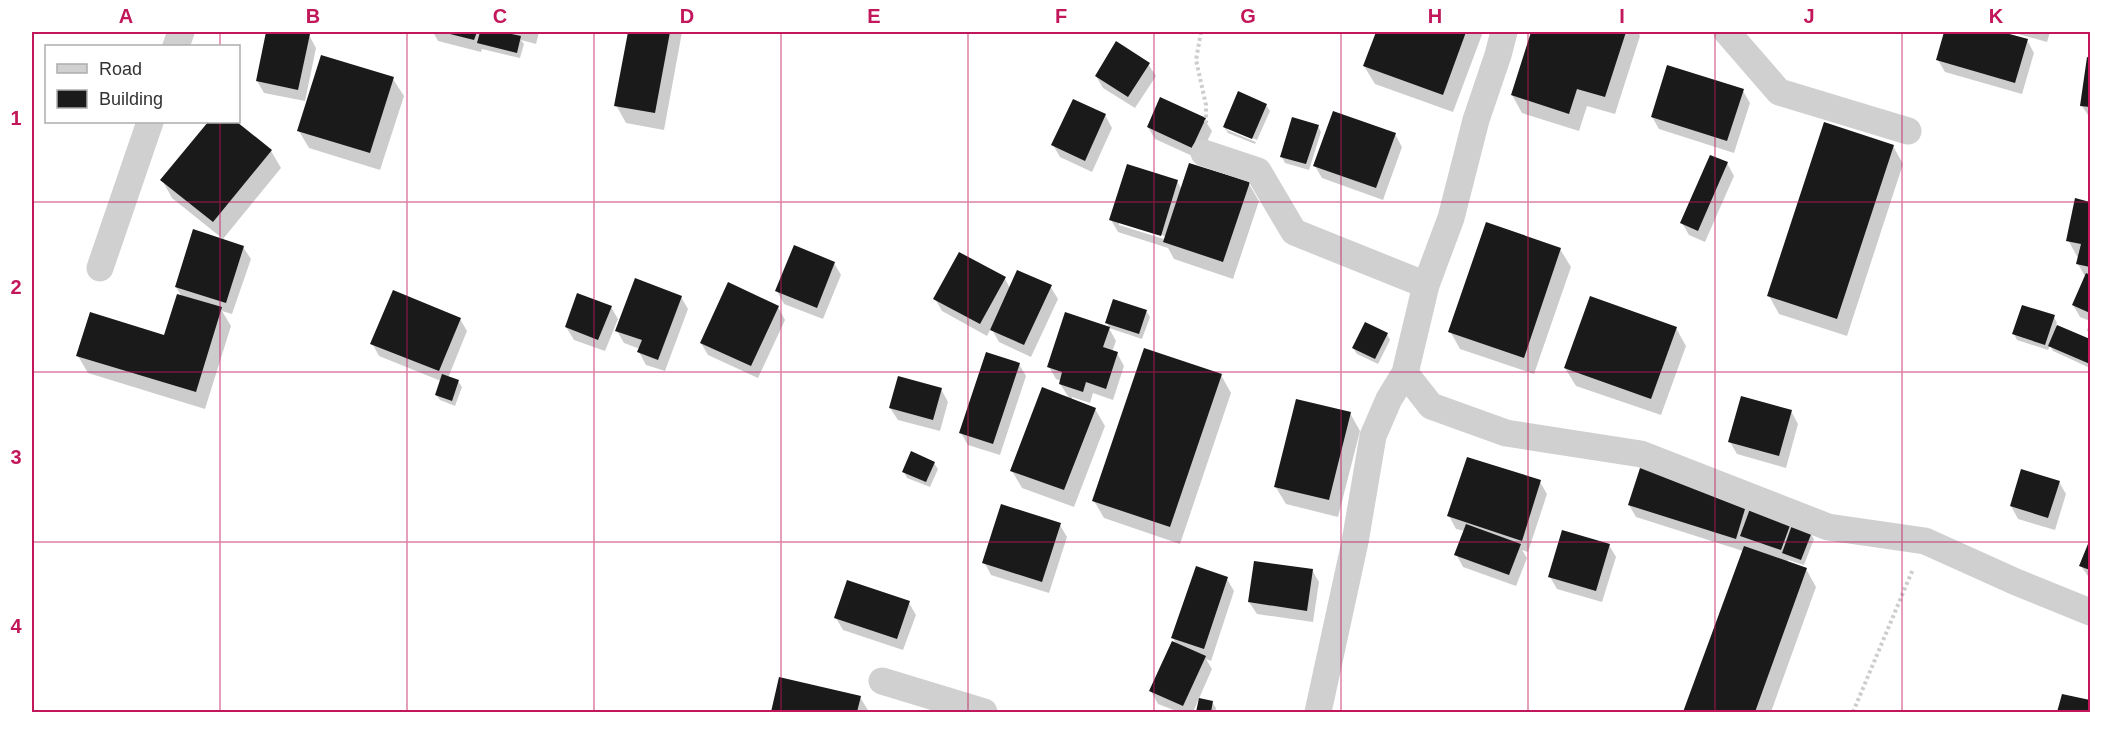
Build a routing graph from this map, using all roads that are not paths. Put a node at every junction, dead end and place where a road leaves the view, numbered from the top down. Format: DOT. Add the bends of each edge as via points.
graph roads {
  1 [pos="1504,32"];
  2 [pos="1727,32"];
  3 [pos="150,123"];
  4 [pos="1908,131"];
  5 [pos="1204,153"];
  6 [pos="100,268"];
  7 [pos="1426,285"];
  8 [pos="1405,373"];
  9 [pos="2091,612"];
  10 [pos="882,681"];
  11 [pos="984,712"];
  12 [pos="1318,712"];
  1 -- 7 [label="street" via="1451,218"];
  2 -- 4 [label="street" via="1779,92"];
  3 -- 6 [label="street"];
  5 -- 7 [label="street" via="1258,171 1294,232"];
  7 -- 8 [label="street"];
  8 -- 9 [label="street" via="1431,406 1506,433 1641,454 1828,527 1925,541"];
  8 -- 12 [label="street" via="1373,436 1355,542"];
  10 -- 11 [label="street"];
}
